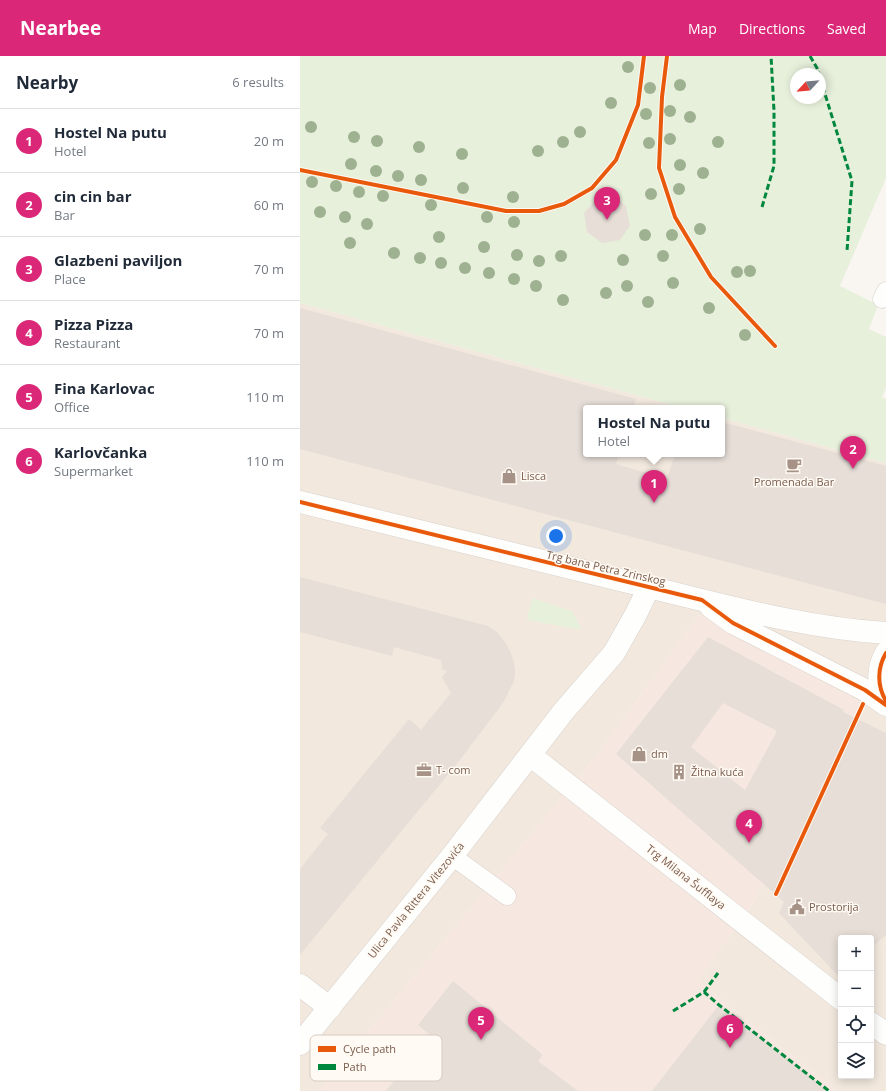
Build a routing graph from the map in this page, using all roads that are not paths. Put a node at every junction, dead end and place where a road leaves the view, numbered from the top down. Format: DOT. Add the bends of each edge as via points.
graph roads {
  1 [pos="300,502"];
  2 [pos="649,587"];
  3 [pos="702,600"];
  4 [pos="886,632"];
  5 [pos="886,653"];
  6 [pos="886,701"];
  7 [pos="886,705"];
  8 [pos="530,755"];
  9 [pos="452,856"];
  10 [pos="507,896"];
  11 [pos="300,985"];
  12 [pos="838,997"];
  13 [pos="330,1008"];
  14 [pos="874,1025"];
  15 [pos="886,1034"];
  16 [pos="300,1044"];
  1 -- 2 [label="street, Trg bana Petra Zrinskog"];
  2 -- 3 [label="street, Trg bana Petra Zrinskog"];
  2 -- 8 [label="street, Trg bana Petra Zrinskog" via="614,653"];
  3 -- 4 [label="street, Trg bana Petra Zrinskog" via="821,627"];
  3 -- 7 [label="street, Trg bana Petra Zrinskog" via="734,623 859,686"];
  5 -- 6 [label="street" via="879,672 880,686"];
  8 -- 9 [label="street, Ulica Pavla Rittera Vitezovića"];
  8 -- 12 [label="street, Trg Milana Šufflaya"];
  9 -- 10 [label="lane"];
  9 -- 13 [label="street, Ulica Pavla Rittera Vitezovića"];
  11 -- 13 [label="street"];
  13 -- 16 [label="street, Ulica Pavla Rittera Vitezovića"];
  14 -- 15 [label="street"];
}
